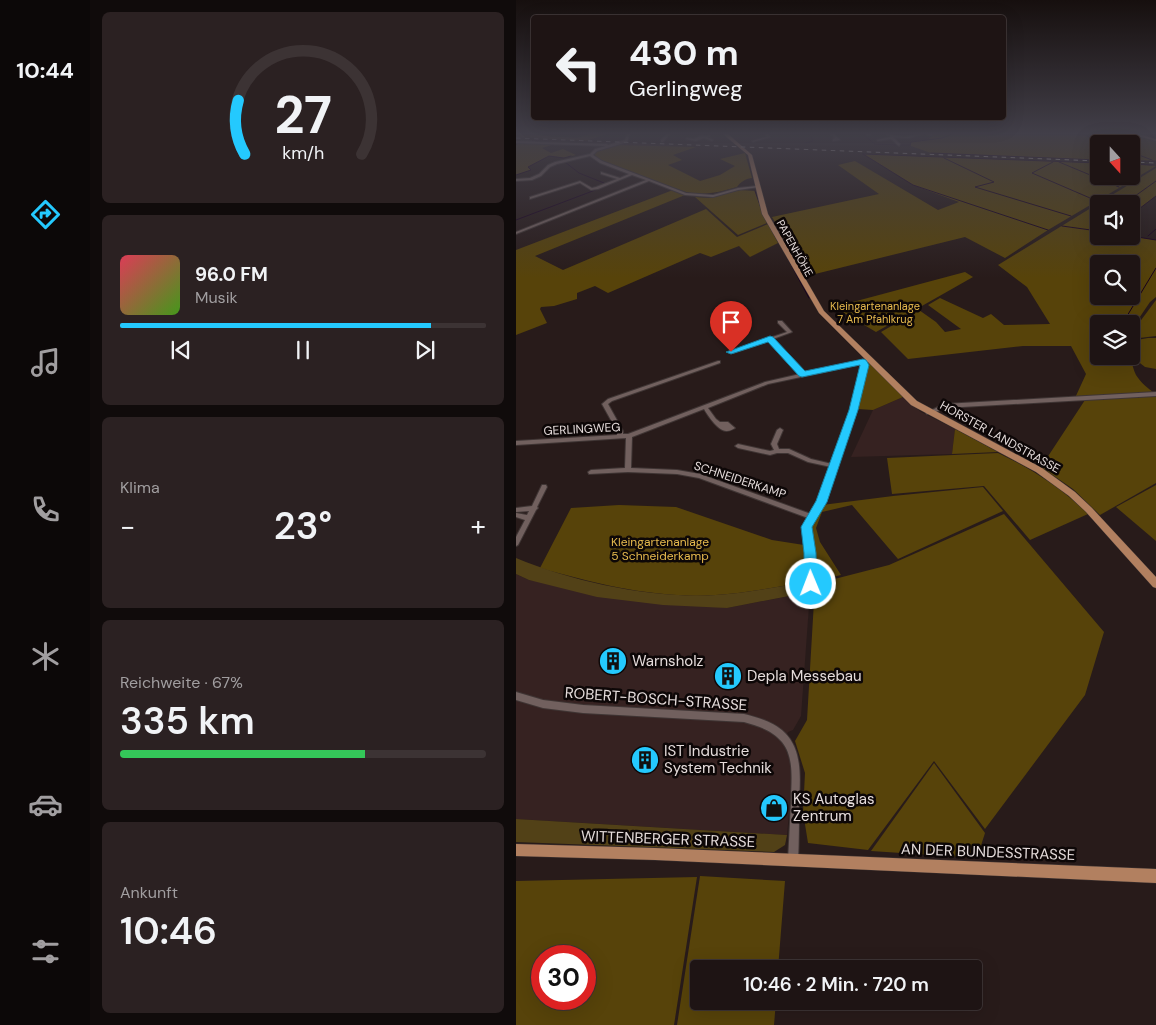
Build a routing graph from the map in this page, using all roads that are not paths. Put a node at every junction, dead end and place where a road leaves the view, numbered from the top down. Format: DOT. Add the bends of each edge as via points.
graph roads {
  1 [pos="613,182"];
  2 [pos="644,182"];
  3 [pos="654,182"];
  4 [pos="756,182"];
  5 [pos="757,187"];
  6 [pos="531,198"];
  7 [pos="516,233"];
  8 [pos="780,322"];
  9 [pos="770,339"];
  10 [pos="731,352"];
  11 [pos="867,361"];
  12 [pos="718,362"];
  13 [pos="802,374"];
  14 [pos="1156,394"];
  15 [pos="705,407"];
  16 [pos="929,413"];
  17 [pos="720,424"];
  18 [pos="780,430"];
  19 [pos="629,436"];
  20 [pos="620,437"];
  21 [pos="516,443"];
  22 [pos="738,446"];
  23 [pos="777,451"];
  24 [pos="834,466"];
  25 [pos="628,470"];
  26 [pos="591,472"];
  27 [pos="544,487"];
  28 [pos="534,508"];
  29 [pos="516,510"];
  30 [pos="516,515"];
  31 [pos="813,517"];
  32 [pos="529,518"];
  33 [pos="516,543"];
  34 [pos="811,584"];
  35 [pos="1156,584"];
  36 [pos="516,696"];
  37 [pos="516,850"];
  38 [pos="793,861"];
  39 [pos="818,862"];
  40 [pos="1156,876"];
  1 -- 6 [label="street" via="594,189 580,182"];
  2 -- 7 [label="street"];
  3 -- 5 [label="street" via="686,194 705,196"];
  4 -- 5 [label="main road, PAPENHÖHE"];
  5 -- 11 [label="main road, PAPENHÖHE" via="765,214 814,302"];
  8 -- 9 [label="street" via="790,332"];
  9 -- 10 [label="street"];
  9 -- 13 [label="street"];
  11 -- 13 [label="street, GERLINGWEG"];
  11 -- 16 [label="main road, HORSTER LANDSTRASSE" via="900,392"];
  11 -- 24 [label="street"];
  12 -- 20 [label="street" via="610,400 605,404"];
  13 -- 15 [label="street, GERLINGWEG" via="767,383"];
  14 -- 16 [label="street" via="944,406"];
  15 -- 17 [label="street"];
  15 -- 19 [label="street, GERLINGWEG"];
  16 -- 35 [label="main road, HORSTER LANDSTRASSE" via="1052,479 1090,510"];
  18 -- 23 [label="street" via="774,444"];
  19 -- 20 [label="street, GERLINGWEG"];
  19 -- 25 [label="street"];
  20 -- 21 [label="street, GERLINGWEG"];
  22 -- 23 [label="street" via="770,453"];
  23 -- 24 [label="street" via="789,451 810,461"];
  24 -- 31 [label="street" via="822,502"];
  25 -- 26 [label="street, SCHNEIDERKAMP"];
  25 -- 31 [label="street, SCHNEIDERKAMP" via="700,476"];
  27 -- 28 [label="street"];
  28 -- 29 [label="street"];
  28 -- 32 [label="street"];
  30 -- 32 [label="street"];
  31 -- 34 [label="street" via="806,527"];
  32 -- 33 [label="street"];
  36 -- 38 [label="street, ROBERT-BOSCH-STRASSE" via="543,704 583,709 744,718 770,726 787,741 796,762"];
  37 -- 38 [label="main road, WITTENBERGER STRASSE"];
  38 -- 39 [label="main road, WITTENBERGER STRASSE"];
  39 -- 40 [label="main road, AN DER BUNDESSTRASSE"];
}
